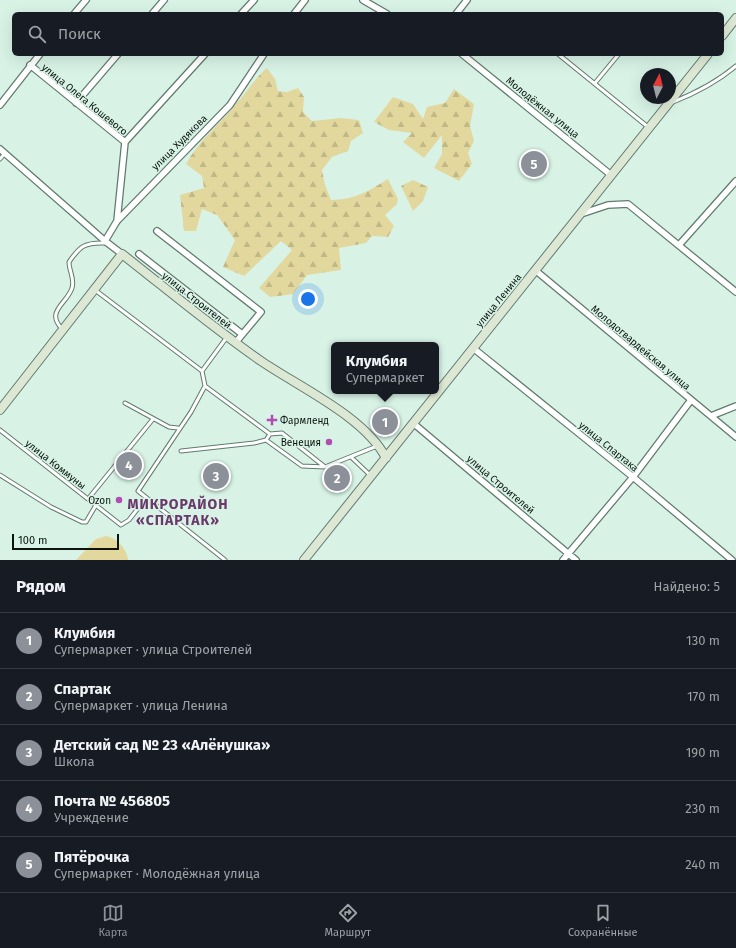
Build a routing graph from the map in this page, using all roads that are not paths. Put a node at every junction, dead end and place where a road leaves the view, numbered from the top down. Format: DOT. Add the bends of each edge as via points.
graph roads {
  1 [pos="86,0"];
  2 [pos="164,0"];
  3 [pos="254,0"];
  4 [pos="305,0"];
  5 [pos="363,0"];
  6 [pos="467,0"];
  7 [pos="76,12"];
  8 [pos="154,12"];
  9 [pos="243,12"];
  10 [pos="296,12"];
  11 [pos="384,12"];
  12 [pos="458,12"];
  13 [pos="736,18"];
  14 [pos="724,33"];
  15 [pos="38,56"];
  16 [pos="116,56"];
  17 [pos="203,56"];
  18 [pos="263,56"];
  19 [pos="464,56"];
  20 [pos="560,56"];
  21 [pos="617,56"];
  22 [pos="706,56"];
  23 [pos="30,65"];
  24 [pos="736,66"];
  25 [pos="595,84"];
  26 [pos="676,95"];
  27 [pos="676,100"];
  28 [pos="76,103"];
  29 [pos="669,104"];
  30 [pos="0,105"];
  31 [pos="649,128"];
  32 [pos="125,142"];
  33 [pos="2,151"];
  34 [pos="0,159"];
  35 [pos="611,175"];
  36 [pos="736,181"];
  37 [pos="581,214"];
  38 [pos="117,220"];
  39 [pos="157,231"];
  40 [pos="106,242"];
  41 [pos="679,245"];
  42 [pos="122,254"];
  43 [pos="139,254"];
  44 [pos="535,270"];
  45 [pos="93,289"];
  46 [pos="736,292"];
  47 [pos="62,329"];
  48 [pos="242,334"];
  49 [pos="228,336"];
  50 [pos="236,342"];
  51 [pos="472,348"];
  52 [pos="202,371"];
  53 [pos="205,386"];
  54 [pos="439,390"];
  55 [pos="436,394"];
  56 [pos="690,400"];
  57 [pos="125,403"];
  58 [pos="736,406"];
  59 [pos="0,410"];
  60 [pos="711,416"];
  61 [pos="153,419"];
  62 [pos="413,423"];
  63 [pos="178,428"];
  64 [pos="0,430"];
  65 [pos="270,434"];
  66 [pos="736,437"];
  67 [pos="266,440"];
  68 [pos="379,446"];
  69 [pos="181,452"];
  70 [pos="351,457"];
  71 [pos="386,458"];
  72 [pos="325,467"];
  73 [pos="0,475"];
  74 [pos="371,477"];
  75 [pos="633,477"];
  76 [pos="146,498"];
  77 [pos="88,499"];
  78 [pos="96,505"];
  79 [pos="568,553"];
  80 [pos="225,560"];
  81 [pos="304,560"];
  82 [pos="563,560"];
  83 [pos="576,560"];
  84 [pos="732,560"];
  1 -- 7 [label="street"];
  2 -- 8 [label="street"];
  3 -- 9 [label="street"];
  4 -- 10 [label="street"];
  5 -- 11 [label="street"];
  6 -- 12 [label="street"];
  13 -- 14 [label="main road"];
  15 -- 23 [label="street"];
  16 -- 28 [label="street"];
  17 -- 32 [label="street"];
  18 -- 38 [label="street, улица Худякова" via="230,105"];
  19 -- 35 [label="street, Молодёжная улица"];
  20 -- 25 [label="lane"];
  21 -- 25 [label="lane"];
  22 -- 26 [label="main road, улица Ленина"];
  23 -- 28 [label="street, улица Олега Кошевого"];
  23 -- 30 [label="street"];
  24 -- 27 [label="lane" via="710,84"];
  25 -- 31 [label="lane"];
  28 -- 32 [label="street, улица Олега Кошевого"];
  29 -- 31 [label="main road, улица Ленина"];
  31 -- 35 [label="main road, улица Ленина"];
  32 -- 38 [label="street, улица Олега Кошевого"];
  33 -- 34 [label="lane"];
  33 -- 40 [label="street, улица Строителей"];
  35 -- 37 [label="main road, улица Ленина"];
  36 -- 41 [label="street"];
  37 -- 41 [label="street" via="608,205 628,204"];
  37 -- 44 [label="main road, улица Ленина"];
  38 -- 40 [label="street, улица Худякова"];
  39 -- 48 [label="street" via="261,312"];
  40 -- 42 [label="street, улица Строителей"];
  40 -- 47 [label="lane" via="83,245 69,262 72,289 55,317 56,323"];
  41 -- 46 [label="street"];
  42 -- 45 [label="main road"];
  42 -- 49 [label="main road, улица Строителей"];
  43 -- 48 [label="street"];
  44 -- 51 [label="main road, улица Ленина"];
  44 -- 56 [label="street, Молодогвардейская улица"];
  45 -- 47 [label="main road"];
  45 -- 52 [label="lane"];
  47 -- 59 [label="main road"];
  48 -- 50 [label="street"];
  49 -- 50 [label="main road, улица Строителей"];
  49 -- 52 [label="lane"];
  50 -- 68 [label="main road, улица Строителей" via="261,361 319,396 368,433"];
  51 -- 54 [label="main road, улица Ленина"];
  51 -- 75 [label="street, улица Спартака"];
  52 -- 53 [label="lane"];
  53 -- 63 [label="lane" via="191,412"];
  53 -- 65 [label="lane"];
  55 -- 62 [label="main road, улица Ленина"];
  56 -- 60 [label="street, Молодогвардейская улица"];
  56 -- 75 [label="street"];
  57 -- 61 [label="lane"];
  58 -- 60 [label="street"];
  60 -- 66 [label="street, Молодогвардейская улица"];
  61 -- 63 [label="lane" via="169,427"];
  61 -- 77 [label="lane"];
  62 -- 71 [label="main road, улица Ленина"];
  62 -- 79 [label="street, улица Строителей"];
  63 -- 76 [label="lane" via="138,491"];
  64 -- 77 [label="lane, улица Коммуны"];
  65 -- 67 [label="lane"];
  65 -- 72 [label="lane" via="282,433"];
  67 -- 69 [label="lane"];
  67 -- 72 [label="lane" via="302,466"];
  68 -- 70 [label="lane"];
  68 -- 71 [label="main road, улица Строителей"];
  70 -- 72 [label="lane"];
  70 -- 74 [label="lane"];
  71 -- 74 [label="main road, улица Ленина"];
  73 -- 78 [label="lane" via="51,507 82,522 86,522"];
  74 -- 81 [label="main road, улица Ленина"];
  75 -- 79 [label="street"];
  75 -- 84 [label="street, улица Спартака"];
  76 -- 78 [label="lane, улица Коммуны" via="121,526"];
  76 -- 80 [label="lane"];
  77 -- 78 [label="lane, улица Коммуны"];
  79 -- 82 [label="street"];
  79 -- 83 [label="street, улица Строителей"];
}
